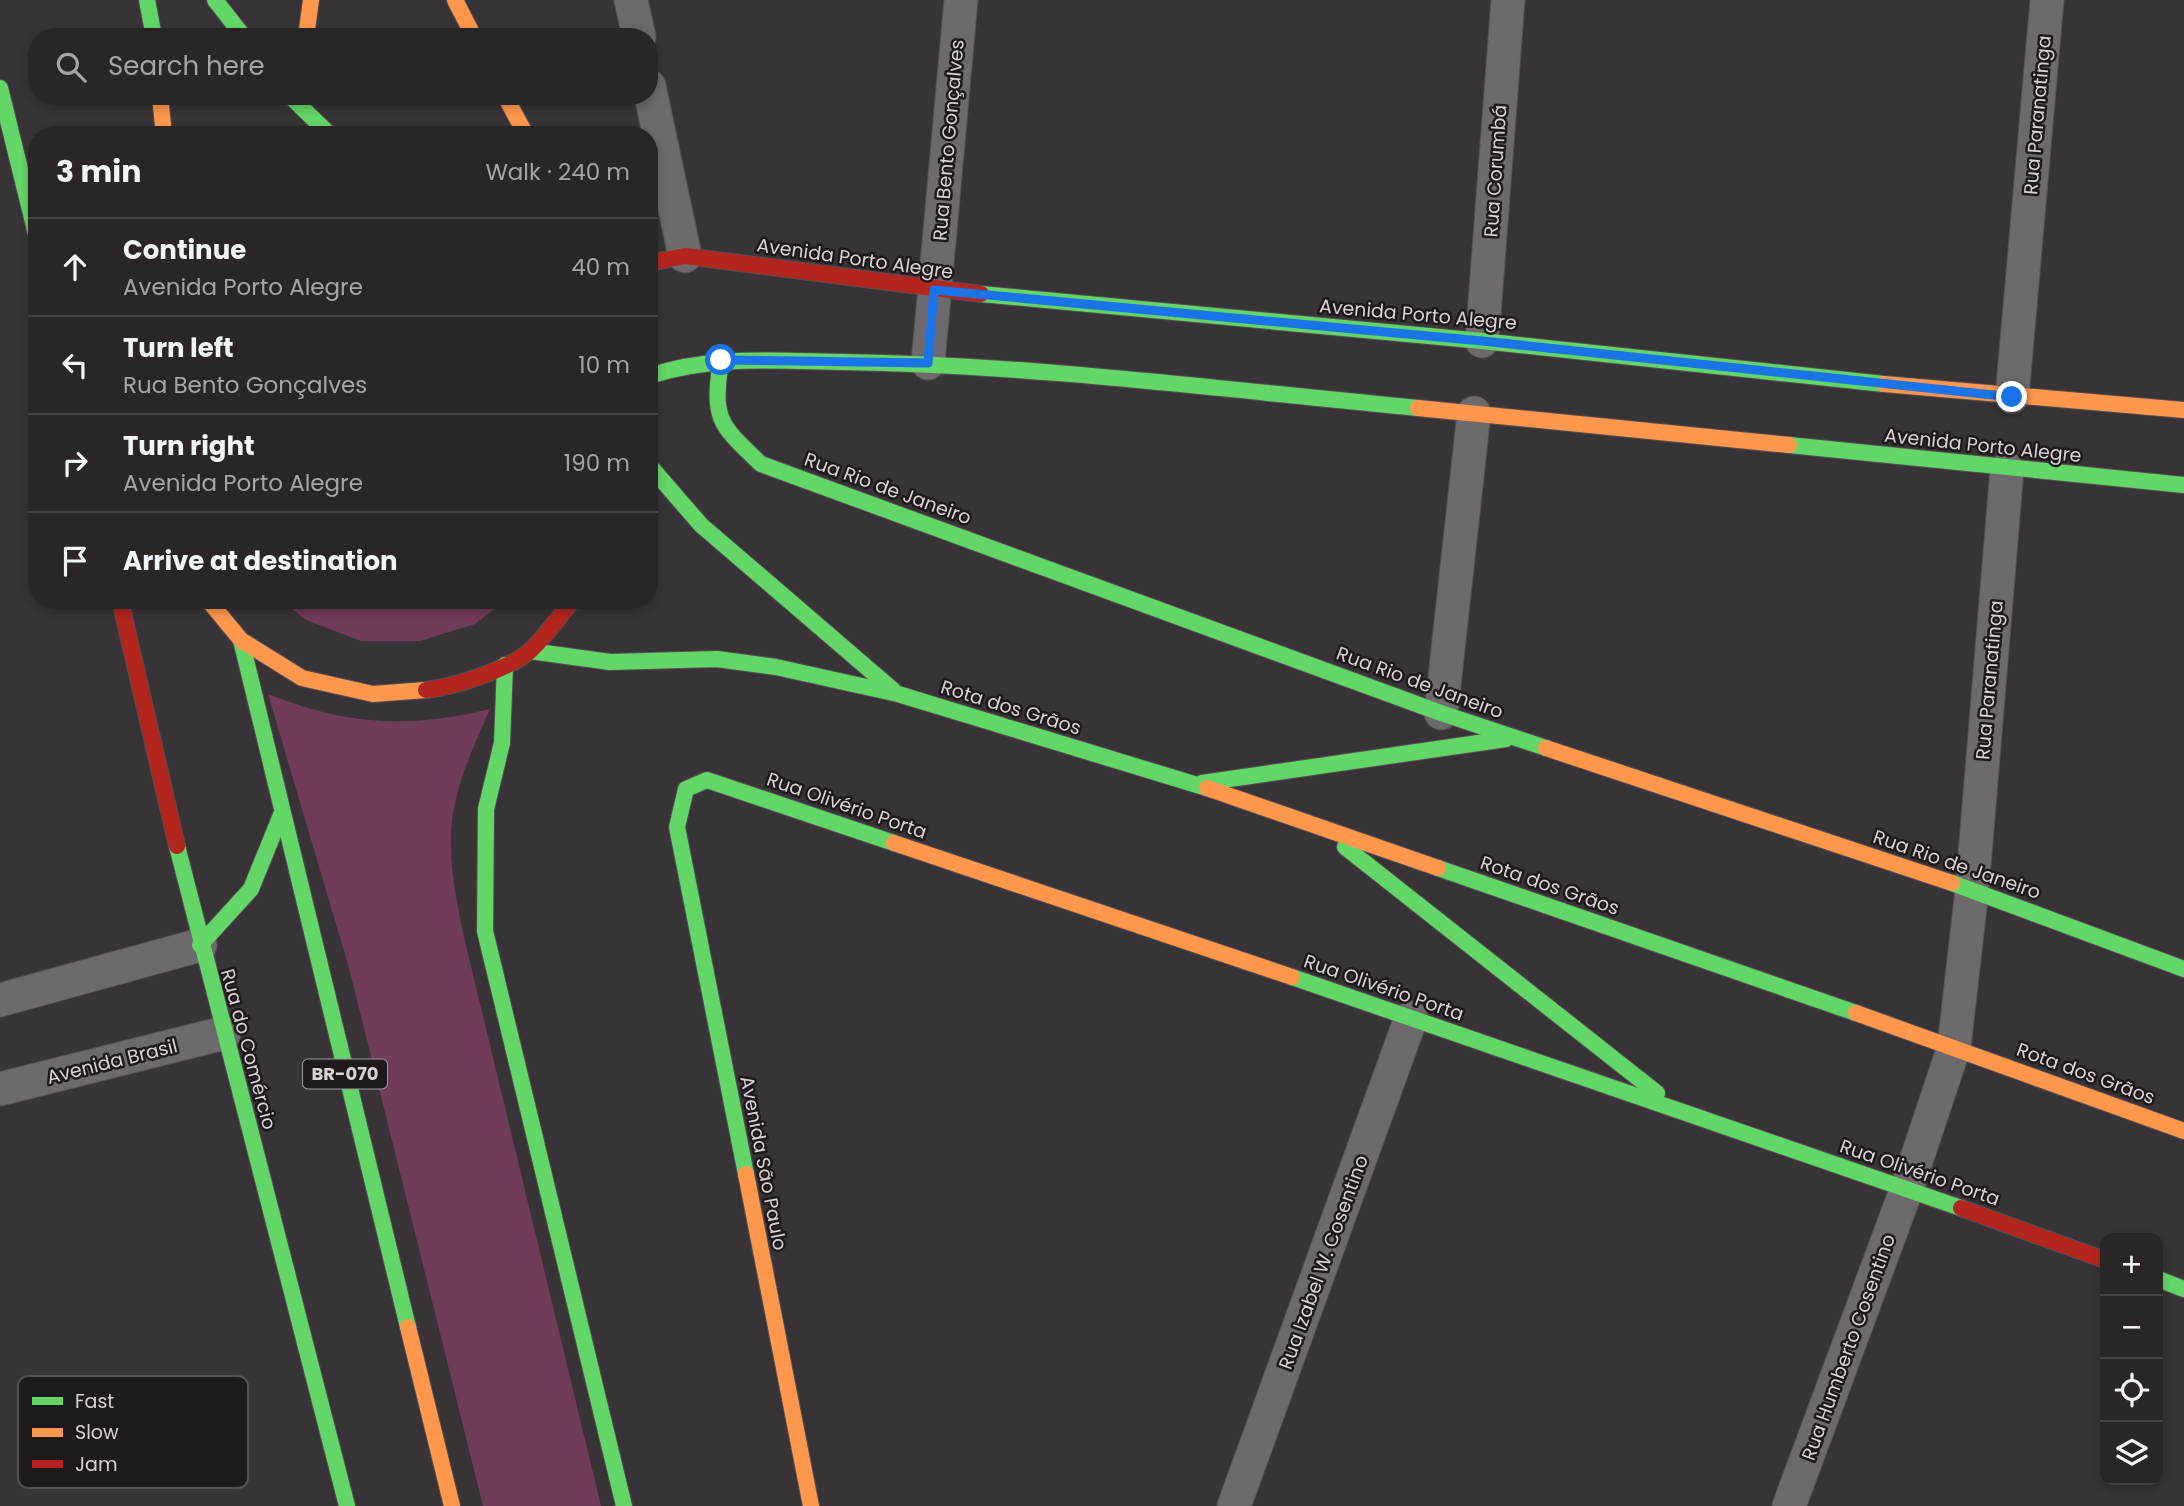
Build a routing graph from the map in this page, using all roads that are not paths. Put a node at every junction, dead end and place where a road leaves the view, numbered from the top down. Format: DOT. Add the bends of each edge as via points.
graph roads {
  1 [pos="147,0"];
  2 [pos="215,0"];
  3 [pos="311,0"];
  4 [pos="455,0"];
  5 [pos="631,0"];
  6 [pos="961,0"];
  7 [pos="1508,0"];
  8 [pos="2046,0"];
  9 [pos="152,28"];
  10 [pos="237,28"];
  11 [pos="307,28"];
  12 [pos="469,28"];
  13 [pos="637,28"];
  14 [pos="0,88"];
  15 [pos="161,105"];
  16 [pos="301,105"];
  17 [pos="510,105"];
  18 [pos="653,105"];
  19 [pos="163,126"];
  20 [pos="322,126"];
  21 [pos="521,126"];
  22 [pos="657,126"];
  23 [pos="658,128"];
  24 [pos="10,172"];
  25 [pos="28,216"];
  26 [pos="685,256"];
  27 [pos="658,261"];
  28 [pos="934,290"];
  29 [pos="1482,341"];
  30 [pos="721,360"];
  31 [pos="928,363"];
  32 [pos="658,373"];
  33 [pos="2012,397"];
  34 [pos="2184,410"];
  35 [pos="1474,413"];
  36 [pos="2007,469"];
  37 [pos="658,475"];
  38 [pos="2184,485"];
  39 [pos="122,609"];
  40 [pos="215,609"];
  41 [pos="565,609"];
  42 [pos="241,640"];
  43 [pos="530,651"];
  44 [pos="505,665"];
  45 [pos="898,694"];
  46 [pos="1441,713"];
  47 [pos="1516,738"];
  48 [pos="1195,784"];
  49 [pos="281,815"];
  50 [pos="677,827"];
  51 [pos="1321,828"];
  52 [pos="1972,890"];
  53 [pos="200,945"];
  54 [pos="2184,969"];
  55 [pos="0,1000"];
  56 [pos="1411,1018"];
  57 [pos="223,1033"];
  58 [pos="1954,1047"];
  59 [pos="0,1089"];
  60 [pos="1682,1112"];
  61 [pos="2184,1131"];
  62 [pos="1907,1188"];
  63 [pos="2100,1258"];
  64 [pos="2163,1281"];
  65 [pos="2184,1289"];
  66 [pos="347,1506"];
  67 [pos="452,1506"];
  68 [pos="624,1506"];
  69 [pos="811,1506"];
  70 [pos="1234,1506"];
  71 [pos="1789,1506"];
  1 -- 9 [label="main road"];
  2 -- 10 [label="main road"];
  3 -- 11 [label="main road"];
  4 -- 12 [label="main road"];
  5 -- 13 [label="street"];
  6 -- 28 [label="street, Rua Bento Gonçalves"];
  7 -- 29 [label="street, Rua Corumbá"];
  8 -- 33 [label="street, Rua Paranatinga"];
  14 -- 24 [label="main road"];
  15 -- 19 [label="main road"];
  16 -- 20 [label="main road"];
  17 -- 21 [label="main road"];
  18 -- 22 [label="street"];
  23 -- 26 [label="street"];
  24 -- 25 [label="main road"];
  26 -- 27 [label="main road, Avenida Porto Alegre"];
  26 -- 28 [label="main road, Avenida Porto Alegre"];
  28 -- 29 [label="main road, Avenida Porto Alegre"];
  28 -- 31 [label="street, Rua Bento Gonçalves"];
  29 -- 33 [label="main road, Avenida Porto Alegre"];
  30 -- 31 [label="main road, Avenida Porto Alegre"];
  30 -- 32 [label="main road, Avenida Porto Alegre"];
  30 -- 46 [label="main road, Rua Rio de Janeiro" via="716,392 723,428 761,464"];
  31 -- 35 [label="main road, Avenida Porto Alegre"];
  33 -- 34 [label="main road, Avenida Porto Alegre"];
  35 -- 36 [label="main road, Avenida Porto Alegre"];
  35 -- 46 [label="street"];
  36 -- 38 [label="main road, Avenida Porto Alegre"];
  36 -- 52 [label="street, Rua Paranatinga"];
  37 -- 45 [label="main road, Rota dos Grãos" via="701,525"];
  39 -- 53 [label="main road, Rua do Comércio"];
  40 -- 42 [label="main road, BR-070"];
  41 -- 43 [label="main road, BR-070"];
  42 -- 44 [label="main road, BR-070" via="302,678 373,694 445,688"];
  42 -- 49 [label="main road, BR-070"];
  43 -- 44 [label="main road, BR-070"];
  43 -- 45 [label="main road, Rota dos Grãos" via="610,662 716,659"];
  44 -- 68 [label="main road" via="502,743 486,809 485,931"];
  45 -- 48 [label="main road, Rota dos Grãos"];
  46 -- 47 [label="main road, Rua Rio de Janeiro"];
  47 -- 48 [label="main road"];
  47 -- 52 [label="main road, Rua Rio de Janeiro"];
  48 -- 51 [label="main road, Rota dos Grãos"];
  49 -- 53 [label="main road" via="251,889"];
  49 -- 67 [label="main road, BR-070"];
  50 -- 56 [label="main road, Rua Olivério Porta" via="686,789 707,780"];
  50 -- 69 [label="main road, Avenida São Paulo"];
  51 -- 58 [label="main road, Rota dos Grãos"];
  51 -- 60 [label="main road"];
  52 -- 54 [label="main road, Rua Rio de Janeiro"];
  52 -- 58 [label="street, Rua Paranatinga"];
  53 -- 55 [label="street"];
  53 -- 57 [label="main road, Rua do Comércio"];
  56 -- 60 [label="main road, Rua Olivério Porta"];
  56 -- 70 [label="street, Rua Izabel W. Cosentino"];
  57 -- 59 [label="street, Avenida Brasil"];
  57 -- 66 [label="main road, Rua do Comércio"];
  58 -- 61 [label="main road, Rota dos Grãos"];
  58 -- 62 [label="street, Rua Humberto Cosentino"];
  60 -- 62 [label="main road, Rua Olivério Porta"];
  62 -- 63 [label="main road, Rua Olivério Porta"];
  62 -- 71 [label="street, Rua Humberto Cosentino"];
  64 -- 65 [label="main road"];
}
